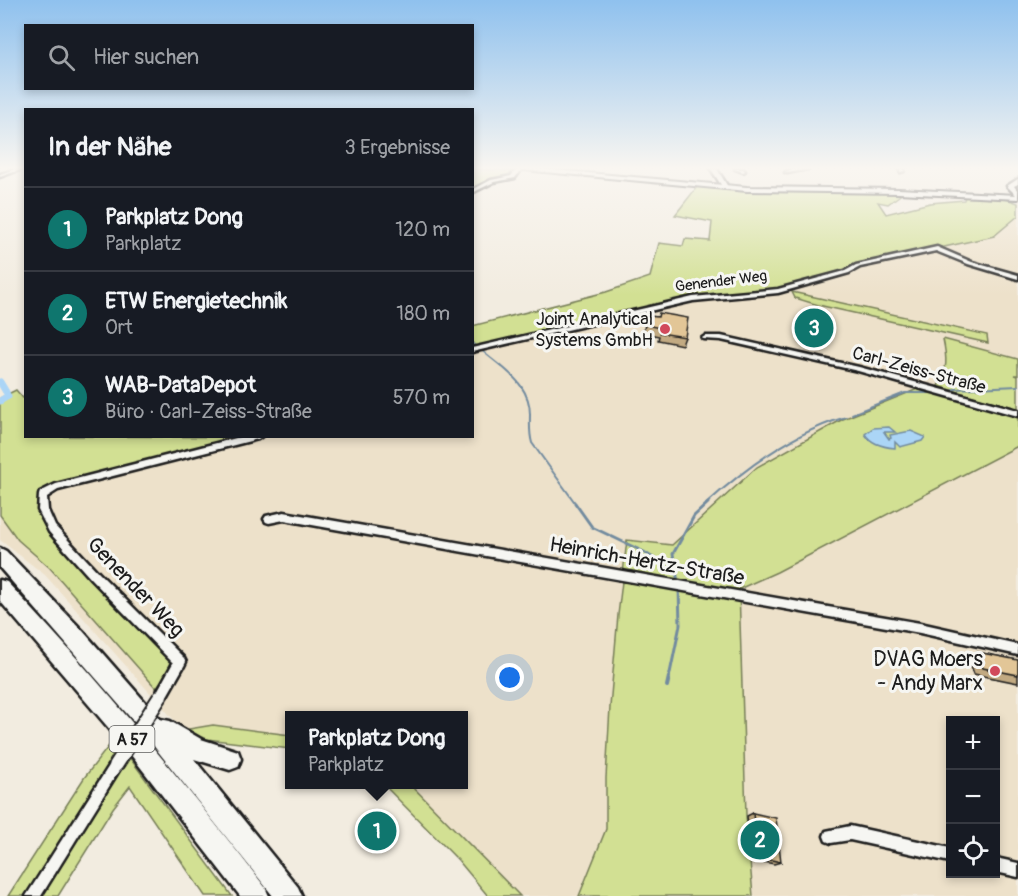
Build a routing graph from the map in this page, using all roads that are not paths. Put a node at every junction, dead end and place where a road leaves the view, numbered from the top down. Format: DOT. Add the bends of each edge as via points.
graph roads {
  1 [pos="1018,277"];
  2 [pos="705,338"];
  3 [pos="474,350"];
  4 [pos="1018,413"];
  5 [pos="250,438"];
  6 [pos="269,519"];
  7 [pos="0,556"];
  8 [pos="0,588"];
  9 [pos="1018,650"];
  10 [pos="147,720"];
  11 [pos="230,759"];
  12 [pos="831,836"];
  13 [pos="946,854"];
  14 [pos="1000,866"];
  15 [pos="1018,870"];
  16 [pos="33,896"];
  17 [pos="256,896"];
  18 [pos="290,896"];
  1 -- 3 [label="street, Genender Weg" via="937,249 858,266 778,291 693,299"];
  2 -- 4 [label="street, Carl-Zeiss-Straße" via="722,338 847,366"];
  5 -- 16 [label="street, Genender Weg, bridge" via="56,487 43,495 43,510 52,529 180,662"];
  6 -- 9 [label="street, Heinrich-Hertz-Straße" via="284,516 457,546 920,628"];
  7 -- 10 [label="highway, A 57"];
  8 -- 17 [label="highway, A 57" via="102,702"];
  10 -- 11 [label="highway" via="196,749"];
  10 -- 18 [label="highway, A 57"];
  12 -- 13 [label="street" via="850,833"];
  14 -- 15 [label="street"];
}
